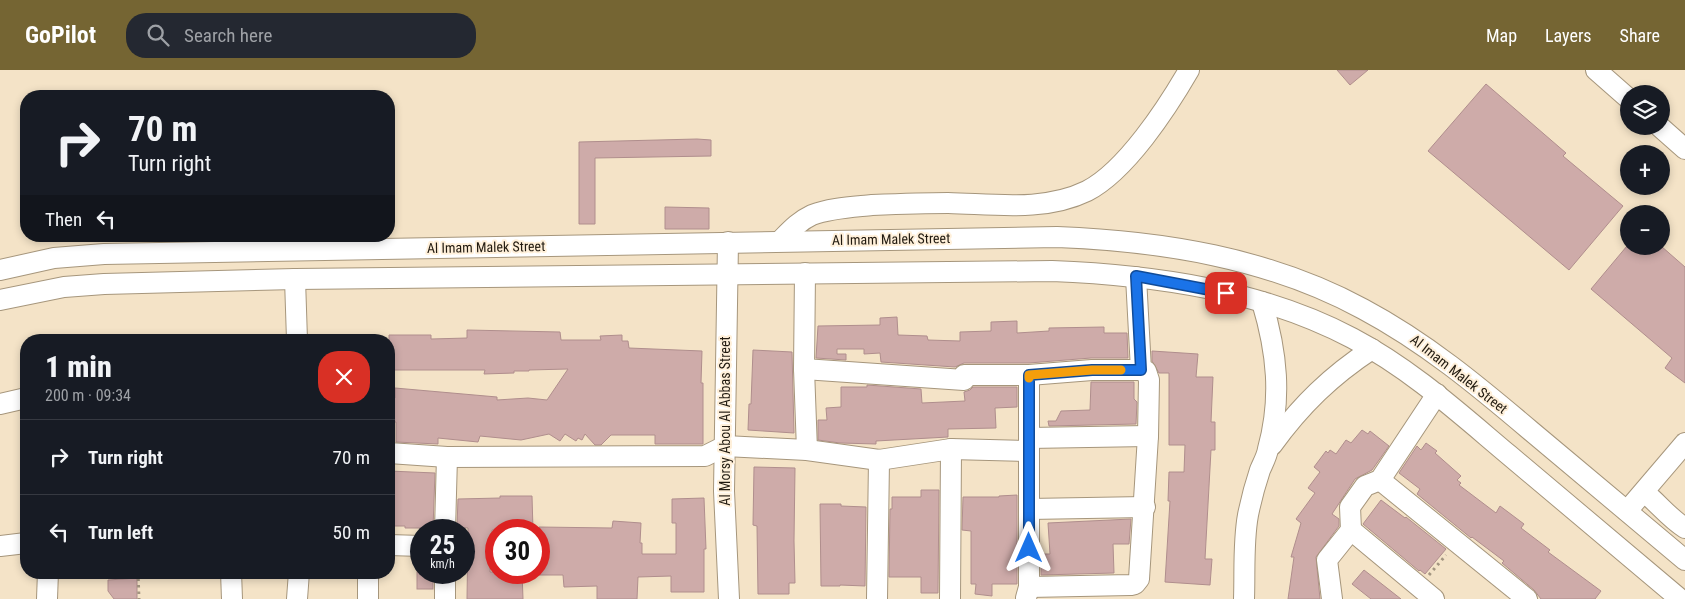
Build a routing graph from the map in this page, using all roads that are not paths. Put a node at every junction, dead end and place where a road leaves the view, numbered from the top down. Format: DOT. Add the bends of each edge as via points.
graph roads {
  1 [pos="1189,70"];
  2 [pos="1596,70"];
  3 [pos="1620,91"];
  4 [pos="1669,135"];
  5 [pos="1685,149"];
  6 [pos="780,241"];
  7 [pos="728,242"];
  8 [pos="0,270"];
  9 [pos="805,273"];
  10 [pos="726,274"];
  11 [pos="1136,276"];
  12 [pos="295,279"];
  13 [pos="0,300"];
  14 [pos="1262,302"];
  15 [pos="297,334"];
  16 [pos="1372,349"];
  17 [pos="804,369"];
  18 [pos="1141,370"];
  19 [pos="1029,375"];
  20 [pos="1437,394"];
  21 [pos="20,399"];
  22 [pos="0,404"];
  23 [pos="1148,436"];
  24 [pos="1685,443"];
  25 [pos="1028,444"];
  26 [pos="725,446"];
  27 [pos="951,448"];
  28 [pos="808,450"];
  29 [pos="1268,451"];
  30 [pos="395,453"];
  31 [pos="447,457"];
  32 [pos="879,460"];
  33 [pos="1380,480"];
  34 [pos="1644,492"];
  35 [pos="1144,507"];
  36 [pos="1029,510"];
  37 [pos="1627,511"];
  38 [pos="445,519"];
  39 [pos="1685,528"];
  40 [pos="1351,530"];
  41 [pos="20,544"];
  42 [pos="395,545"];
  43 [pos="0,546"];
  44 [pos="410,546"];
  45 [pos="1685,560"];
  46 [pos="48,579"];
  47 [pos="231,579"];
  48 [pos="298,579"];
  49 [pos="368,579"];
  50 [pos="445,584"];
  51 [pos="1027,593"];
  52 [pos="1427,593"];
  53 [pos="47,599"];
  54 [pos="232,599"];
  55 [pos="297,599"];
  56 [pos="368,599"];
  57 [pos="445,599"];
  58 [pos="729,599"];
  59 [pos="877,599"];
  60 [pos="950,599"];
  61 [pos="1244,599"];
  62 [pos="1332,599"];
  63 [pos="1527,599"];
  64 [pos="1680,599"];
  1 -- 6 [label="street" via="1144,136 1106,177 1087,190 1038,205 948,203 850,207 813,215 796,224"];
  2 -- 3 [label="street"];
  4 -- 5 [label="street"];
  6 -- 7 [label="street, Al Imam Malek Street"];
  6 -- 37 [label="street, Al Imam Malek Street" via="1095,238 1172,247 1262,267 1314,285 1363,308 1410,336 1454,367"];
  7 -- 8 [label="street, Al Imam Malek Street" via="104,254 54,258"];
  7 -- 10 [label="street, Al Morsy Abou Al Abbas Street"];
  9 -- 10 [label="street"];
  9 -- 11 [label="street" via="1052,271"];
  9 -- 17 [label="street"];
  10 -- 12 [label="street"];
  10 -- 26 [label="street, Al Morsy Abou Al Abbas Street"];
  11 -- 14 [label="street"];
  11 -- 18 [label="street"];
  12 -- 13 [label="street" via="104,284 64,287"];
  12 -- 15 [label="street"];
  14 -- 16 [label="street" via="1316,321"];
  14 -- 29 [label="street" via="1271,331 1277,376 1275,421"];
  16 -- 20 [label="street"];
  16 -- 29 [label="street" via="1318,391"];
  17 -- 19 [label="street" via="964,380 964,375"];
  17 -- 28 [label="street"];
  18 -- 19 [label="street"];
  18 -- 23 [label="street" via="1146,371 1149,380"];
  19 -- 25 [label="street"];
  20 -- 33 [label="street"];
  20 -- 64 [label="street"];
  21 -- 22 [label="street"];
  23 -- 25 [label="street"];
  23 -- 35 [label="street"];
  24 -- 34 [label="street"];
  25 -- 27 [label="street"];
  25 -- 36 [label="street"];
  26 -- 28 [label="street"];
  26 -- 31 [label="street" via="705,456"];
  26 -- 58 [label="street, Al Morsy Abou Al Abbas Street"];
  27 -- 32 [label="street"];
  27 -- 60 [label="street"];
  28 -- 32 [label="street"];
  29 -- 61 [label="street" via="1248,517"];
  30 -- 31 [label="street"];
  31 -- 38 [label="street"];
  32 -- 59 [label="street"];
  33 -- 40 [label="street" via="1365,486 1350,506"];
  33 -- 63 [label="street"];
  34 -- 37 [label="street"];
  34 -- 39 [label="street"];
  35 -- 36 [label="street"];
  35 -- 51 [label="street" via="1138,582"];
  36 -- 51 [label="street"];
  37 -- 45 [label="street, Al Imam Malek Street"];
  40 -- 52 [label="street"];
  40 -- 62 [label="street" via="1327,560"];
  41 -- 43 [label="street"];
  42 -- 44 [label="street"];
  46 -- 53 [label="street"];
  47 -- 54 [label="street"];
  48 -- 55 [label="street"];
  49 -- 56 [label="street"];
  50 -- 57 [label="street"];
}
